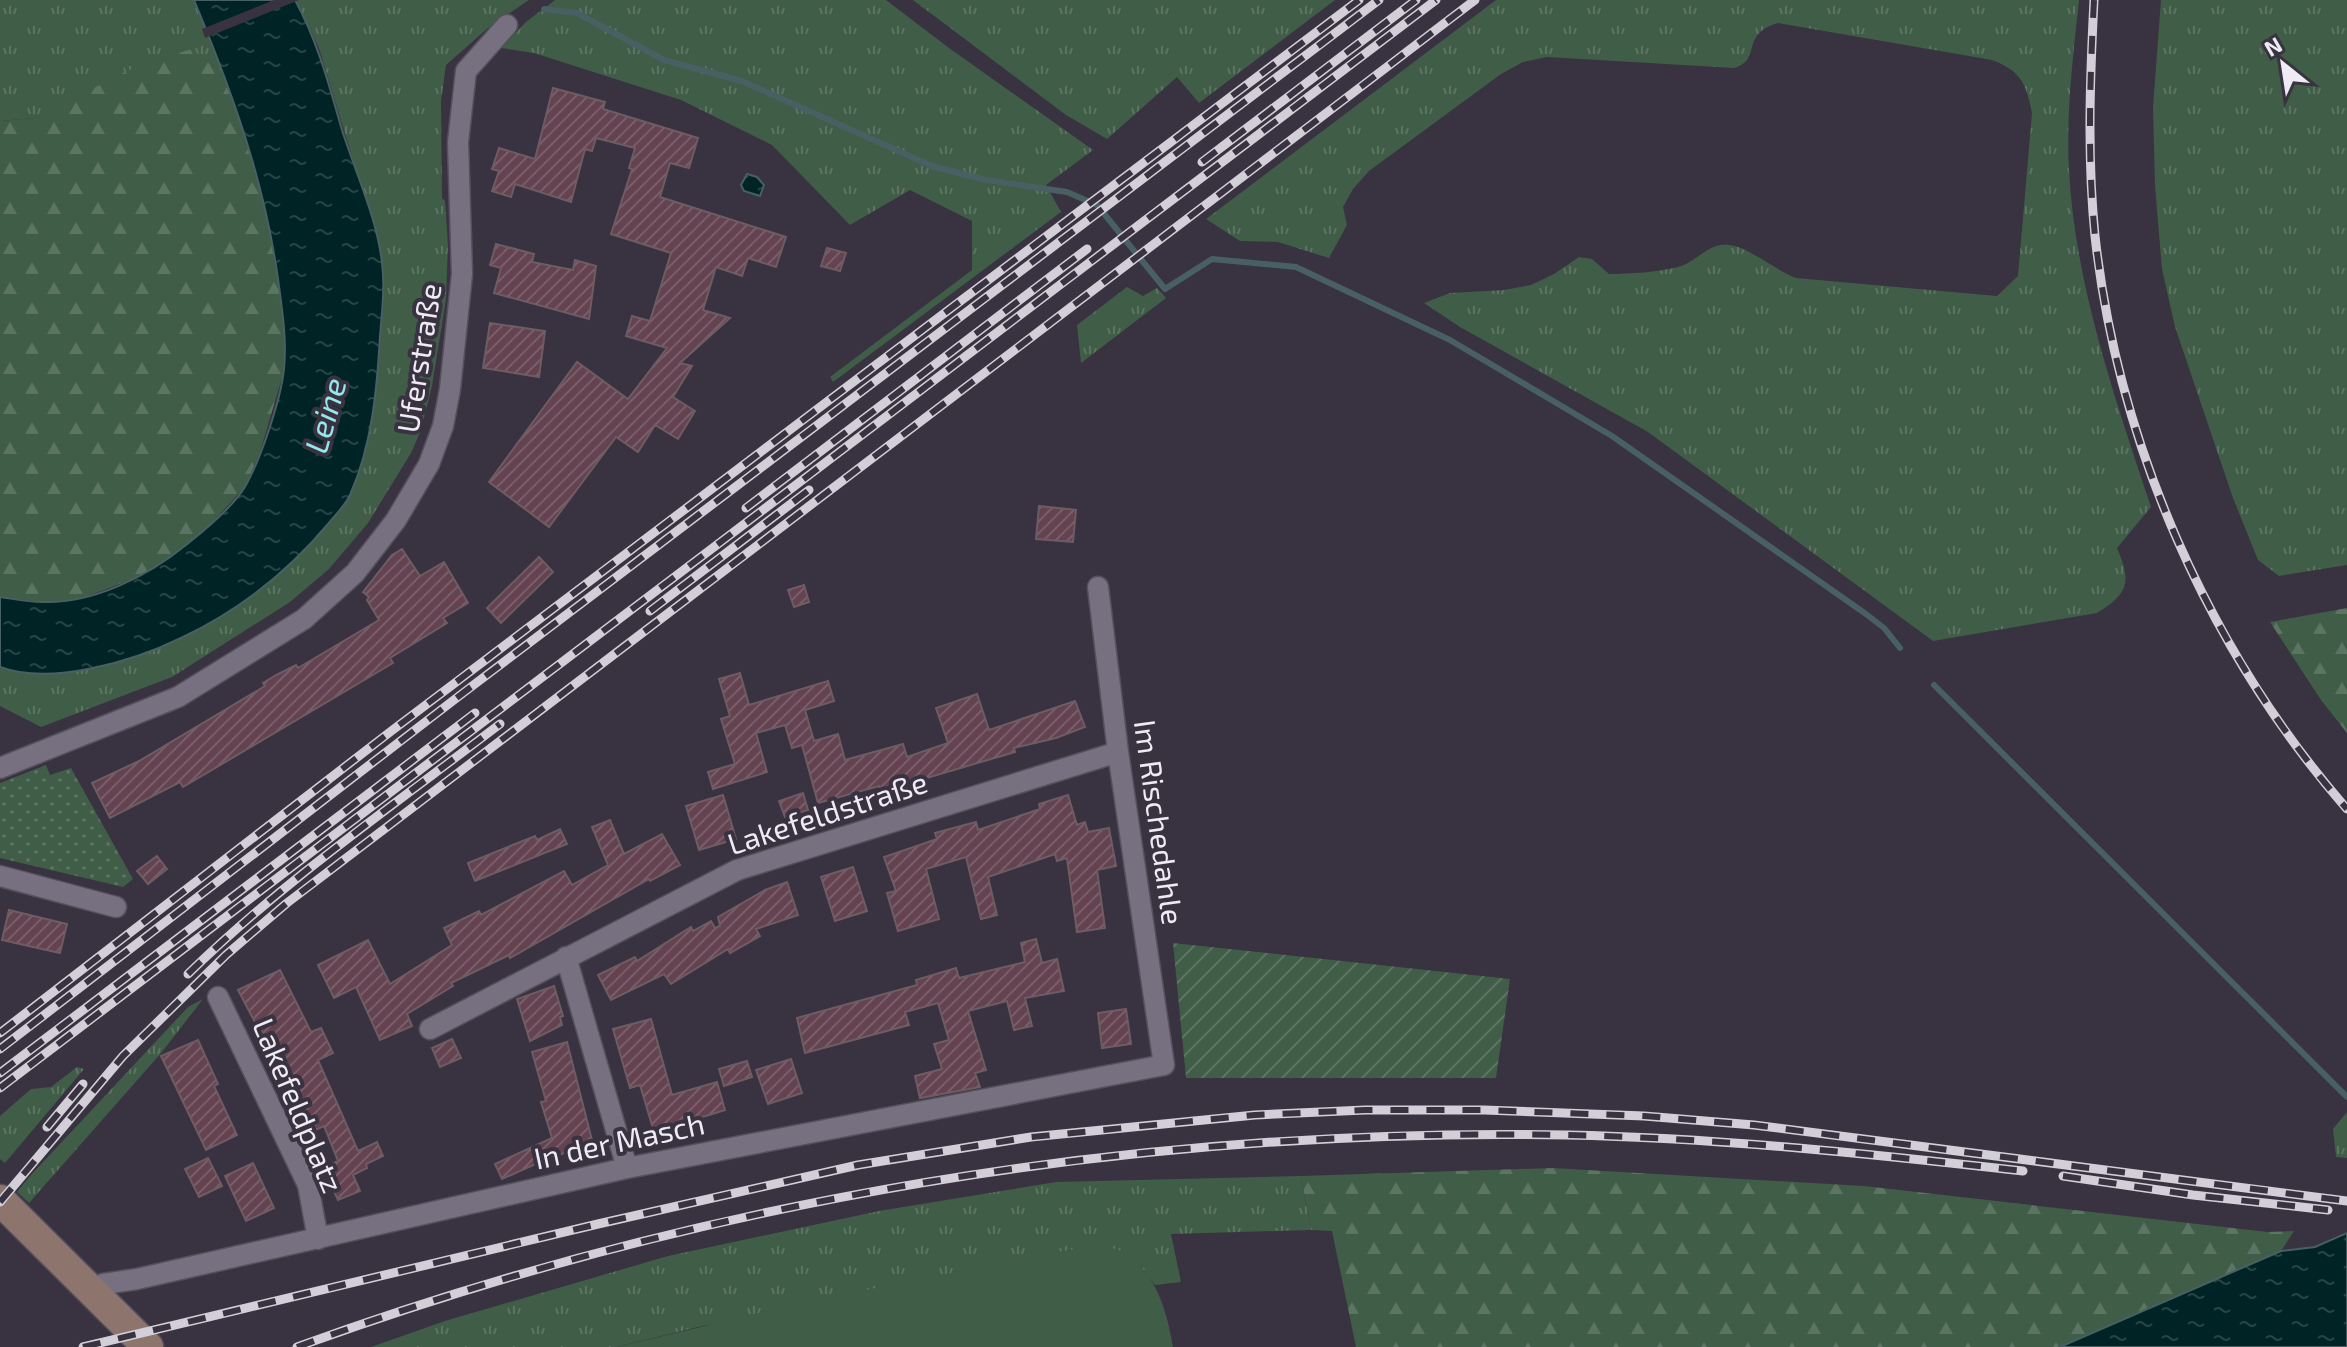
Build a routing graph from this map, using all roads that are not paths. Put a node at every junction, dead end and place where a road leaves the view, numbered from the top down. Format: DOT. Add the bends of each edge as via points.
graph roads {
  1 [pos="507,25"];
  2 [pos="1098,587"];
  3 [pos="1118,752"];
  4 [pos="0,768"];
  5 [pos="0,876"];
  6 [pos="116,907"];
  7 [pos="566,957"];
  8 [pos="218,997"];
  9 [pos="430,1029"];
  10 [pos="1164,1065"];
  11 [pos="627,1168"];
  12 [pos="0,1200"];
  13 [pos="318,1239"];
  14 [pos="92,1292"];
  15 [pos="148,1347"];
  1 -- 4 [label="street, Uferstraße" via="466,71 458,142 462,274 450,389 429,464 396,520 355,573 304,619 178,697"];
  2 -- 3 [label="street, Im Rischedahle"];
  3 -- 7 [label="street, Lakefeldstraße" via="737,870"];
  3 -- 10 [label="street, Im Rischedahle"];
  5 -- 6 [label="street"];
  7 -- 9 [label="street, Lakefeldstraße"];
  7 -- 11 [label="street"];
  8 -- 13 [label="street, Lakefeldplatz" via="308,1185"];
  10 -- 11 [label="street, In der Masch"];
  11 -- 13 [label="street, In der Masch"];
  12 -- 14 [label="main road"];
  13 -- 14 [label="street, In der Masch" via="103,1284"];
  14 -- 15 [label="main road"];
}
